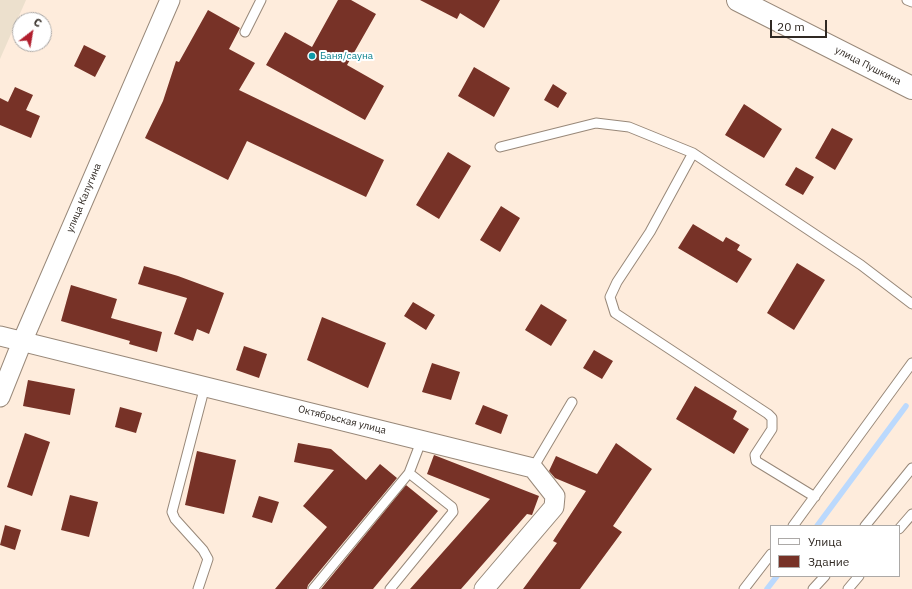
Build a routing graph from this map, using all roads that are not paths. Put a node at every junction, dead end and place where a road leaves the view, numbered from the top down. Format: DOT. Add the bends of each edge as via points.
graph roads {
  1 [pos="170,0"];
  2 [pos="261,0"];
  3 [pos="738,0"];
  4 [pos="907,0"];
  5 [pos="912,2"];
  6 [pos="245,32"];
  7 [pos="912,88"];
  8 [pos="500,147"];
  9 [pos="693,154"];
  10 [pos="912,304"];
  11 [pos="0,336"];
  12 [pos="22,342"];
  13 [pos="912,363"];
  14 [pos="205,386"];
  15 [pos="0,397"];
  16 [pos="572,402"];
  17 [pos="422,439"];
  18 [pos="533,468"];
  19 [pos="912,468"];
  20 [pos="409,473"];
  21 [pos="815,497"];
  22 [pos="912,514"];
  23 [pos="794,525"];
  24 [pos="866,525"];
  25 [pos="900,528"];
  26 [pos="770,555"];
  27 [pos="824,577"];
  28 [pos="859,577"];
  29 [pos="198,589"];
  30 [pos="314,589"];
  31 [pos="390,589"];
  32 [pos="484,589"];
  33 [pos="744,589"];
  34 [pos="813,589"];
  35 [pos="848,589"];
  1 -- 12 [label="street, улица Калугина"];
  2 -- 6 [label="lane"];
  3 -- 7 [label="main road, улица Пушкина"];
  4 -- 5 [label="lane"];
  8 -- 9 [label="lane" via="596,123 629,127"];
  9 -- 10 [label="lane" via="862,265"];
  9 -- 21 [label="lane" via="650,232 617,282 610,297 615,313 768,414 772,418 772,428 755,455 756,461"];
  11 -- 12 [label="street, Октябрьская улица"];
  12 -- 14 [label="street, Октябрьская улица"];
  12 -- 15 [label="street, улица Калугина"];
  13 -- 21 [label="lane"];
  14 -- 17 [label="street, Октябрьская улица"];
  14 -- 29 [label="lane" via="172,512 208,559"];
  16 -- 18 [label="lane"];
  17 -- 18 [label="street, Октябрьская улица"];
  17 -- 20 [label="lane"];
  18 -- 32 [label="street" via="555,496 554,507"];
  19 -- 24 [label="lane"];
  20 -- 30 [label="lane"];
  20 -- 31 [label="lane" via="452,507 453,512"];
  21 -- 23 [label="lane"];
  22 -- 25 [label="lane"];
  26 -- 33 [label="lane"];
  27 -- 34 [label="lane"];
  28 -- 35 [label="lane"];
}
